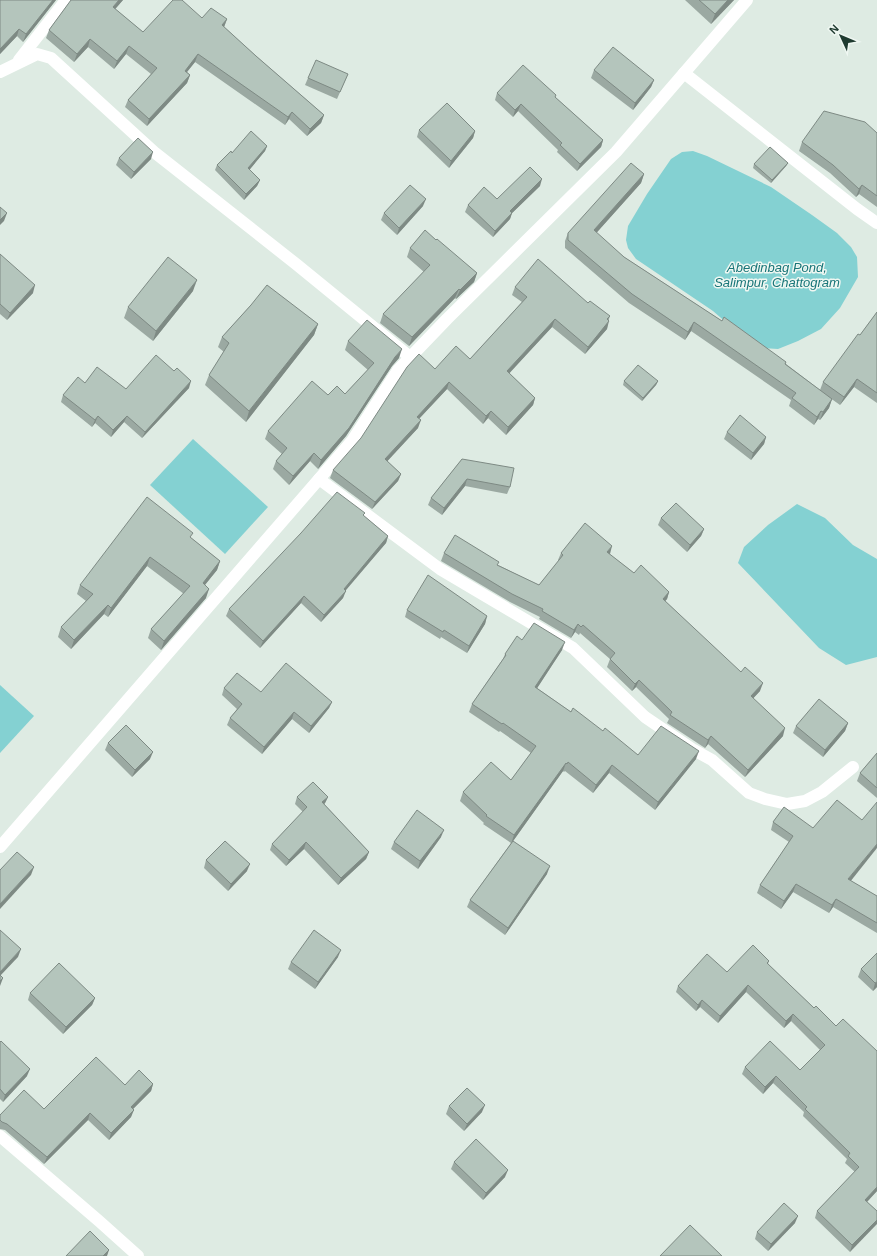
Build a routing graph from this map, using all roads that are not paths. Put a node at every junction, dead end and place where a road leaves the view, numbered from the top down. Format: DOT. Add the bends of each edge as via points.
graph roads {
  1 [pos="747,0"];
  2 [pos="60,2"];
  3 [pos="17,63"];
  4 [pos="0,72"];
  5 [pos="684,74"];
  6 [pos="877,223"];
  7 [pos="410,357"];
  8 [pos="319,479"];
  9 [pos="853,767"];
  10 [pos="0,847"];
  11 [pos="0,1136"];
  12 [pos="138,1256"];
  1 -- 5 [label="street"];
  2 -- 3 [label="street"];
  3 -- 4 [label="street"];
  3 -- 7 [label="street" via="37,54 51,58 154,152"];
  5 -- 6 [label="street"];
  5 -- 7 [label="street" via="616,152"];
  7 -- 8 [label="street" via="398,370 352,441"];
  8 -- 9 [label="street" via="440,569 573,648 645,717 712,760 749,793 787,804 805,801 822,792"];
  8 -- 10 [label="street"];
  11 -- 12 [label="street"];
}
